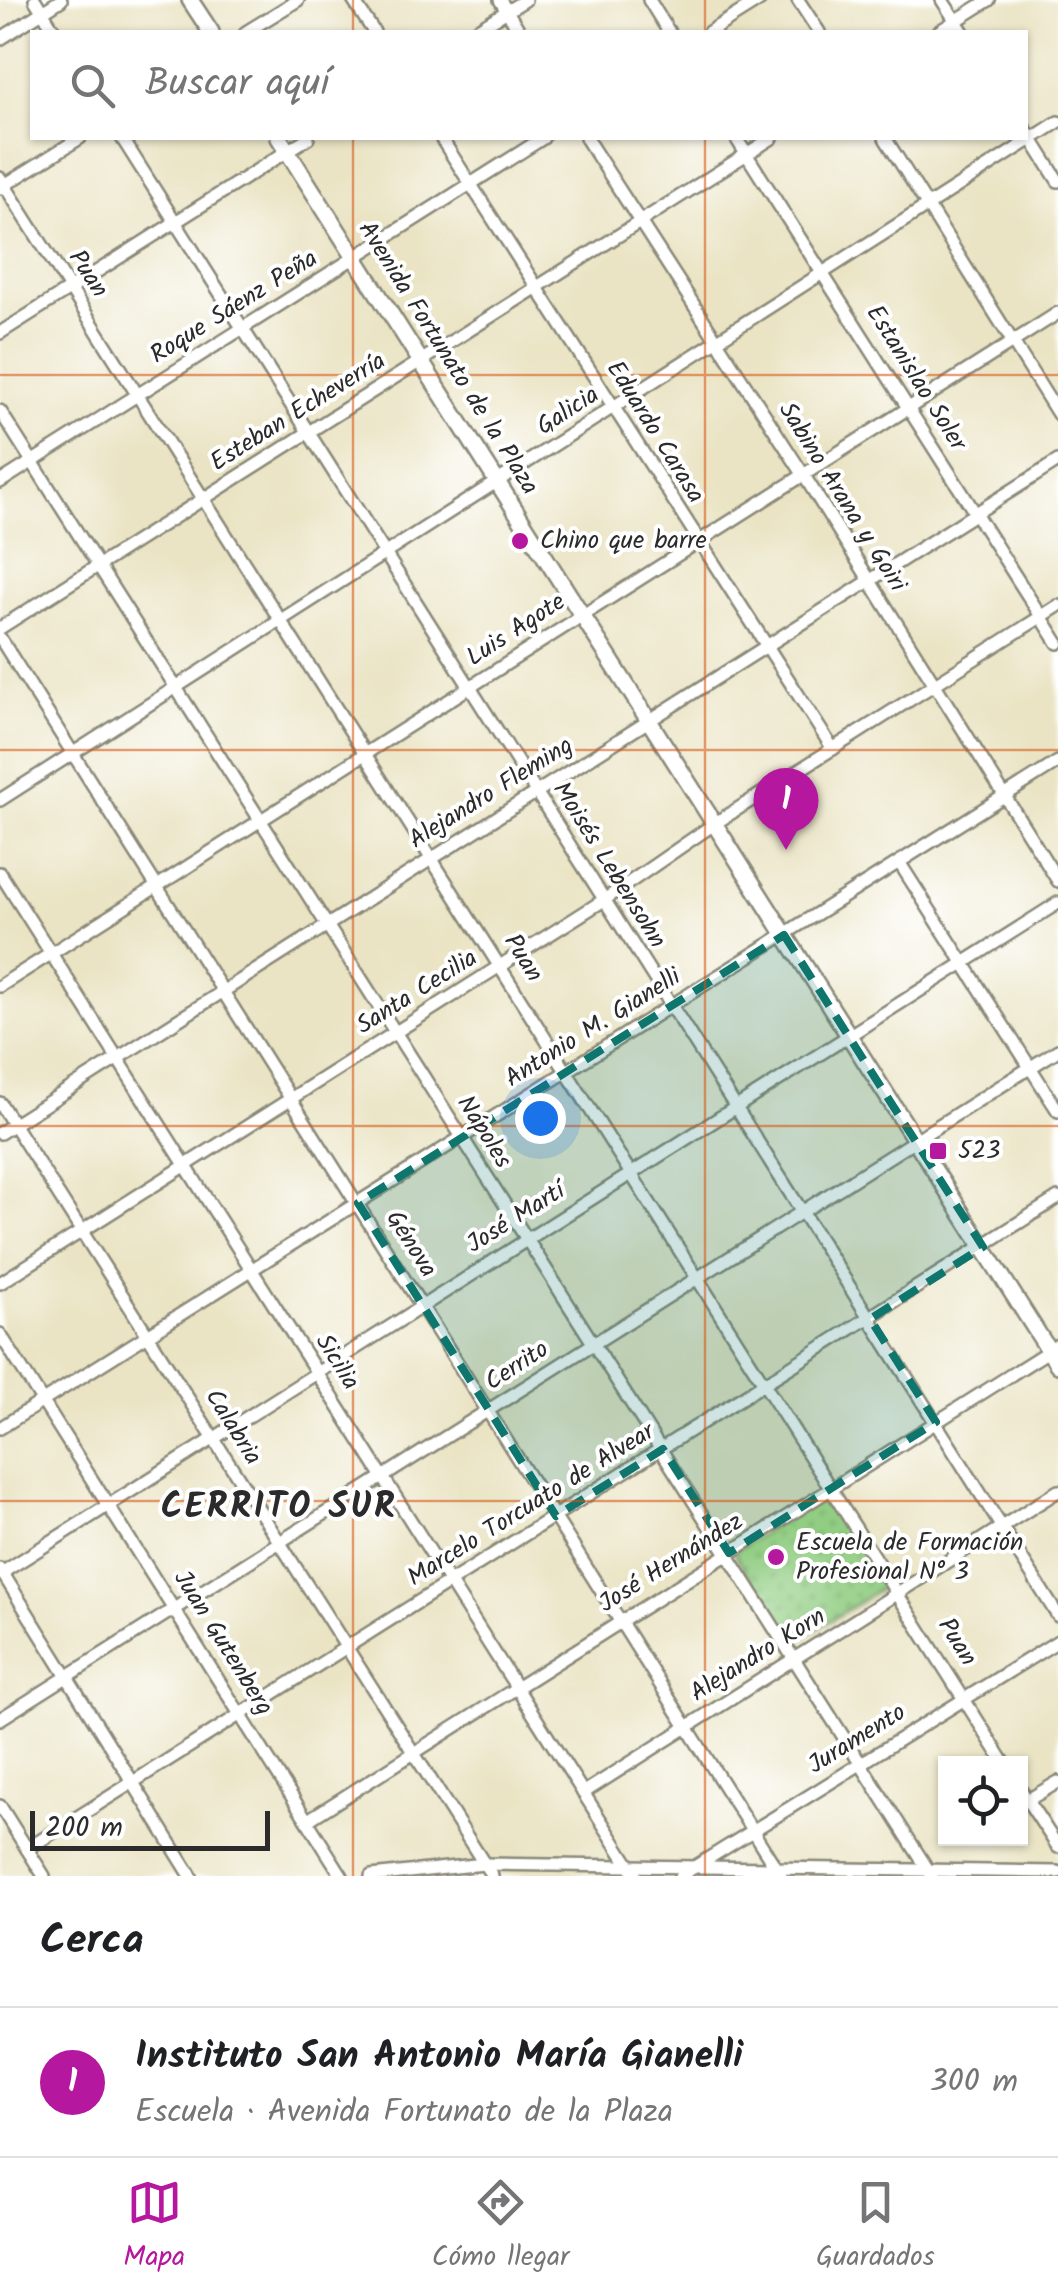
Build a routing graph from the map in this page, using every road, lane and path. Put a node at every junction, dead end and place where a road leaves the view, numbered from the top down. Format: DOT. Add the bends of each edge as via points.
graph roads {
  1 [pos="34,0"];
  2 [pos="61,0"];
  3 [pos="190,0"];
  4 [pos="298,0"];
  5 [pos="353,0"];
  6 [pos="524,0"];
  7 [pos="649,0"];
  8 [pos="760,0"];
  9 [pos="798,0"];
  10 [pos="942,0"];
  11 [pos="989,0"];
  12 [pos="503,6"];
  13 [pos="42,12"];
  14 [pos="959,27"];
  15 [pos="54,30"];
  16 [pos="210,30"];
  17 [pos="249,30"];
  18 [pos="373,30"];
  19 [pos="475,30"];
  20 [pos="519,30"];
  21 [pos="669,30"];
  22 [pos="712,30"];
  23 [pos="818,30"];
  24 [pos="0,38"];
  25 [pos="1058,122"];
  26 [pos="1029,134"];
  27 [pos="77,140"];
  28 [pos="123,140"];
  29 [pos="443,140"];
  30 [pos="540,140"];
  31 [pos="587,140"];
  32 [pos="737,140"];
  33 [pos="769,140"];
  34 [pos="886,140"];
  35 [pos="1021,140"];
  36 [pos="283,144"];
  37 [pos="746,154"];
  38 [pos="1058,182"];
  39 [pos="2,184"];
  40 [pos="471,184"];
  41 [pos="930,207"];
  42 [pos="175,222"];
  43 [pos="640,222"];
  44 [pos="354,257"];
  45 [pos="824,275"];
  46 [pos="537,287"];
  47 [pos="71,288"];
  48 [pos="1058,313"];
  49 [pos="242,328"];
  50 [pos="0,333"];
  51 [pos="1012,342"];
  52 [pos="717,343"];
  53 [pos="420,361"];
  54 [pos="138,395"];
  55 [pos="615,408"];
  56 [pos="908,408"];
  57 [pos="0,410"];
  58 [pos="1058,414"];
  59 [pos="308,432"];
  60 [pos="32,462"];
  61 [pos="1058,462"];
  62 [pos="803,474"];
  63 [pos="0,482"];
  64 [pos="498,483"];
  65 [pos="204,498"];
  66 [pos="976,514"];
  67 [pos="697,542"];
  68 [pos="386,554"];
  69 [pos="98,565"];
  70 [pos="868,582"];
  71 [pos="1058,606"];
  72 [pos="580,616"];
  73 [pos="1041,616"];
  74 [pos="281,620"];
  75 [pos="0,628"];
  76 [pos="0,638"];
  77 [pos="1058,643"];
  78 [pos="768,646"];
  79 [pos="934,685"];
  80 [pos="470,686"];
  81 [pos="176,688"];
  82 [pos="650,721"];
  83 [pos="833,749"];
  84 [pos="73,753"];
  85 [pos="366,753"];
  86 [pos="1058,762"];
  87 [pos="535,790"];
  88 [pos="1004,796"];
  89 [pos="0,800"];
  90 [pos="260,820"];
  91 [pos="714,824"];
  92 [pos="432,856"];
  93 [pos="899,862"];
  94 [pos="0,873"];
  95 [pos="1058,881"];
  96 [pos="157,886"];
  97 [pos="604,900"];
  98 [pos="1058,903"];
  99 [pos="326,924"];
  100 [pos="784,934"];
  101 [pos="51,954"];
  102 [pos="964,963"];
  103 [pos="501,966"];
  104 [pos="0,986"];
  105 [pos="223,990"];
  106 [pos="672,1006"];
  107 [pos="394,1033"];
  108 [pos="849,1037"];
  109 [pos="1058,1050"];
  110 [pos="117,1058"];
  111 [pos="1030,1068"];
  112 [pos="568,1071"];
  113 [pos="291,1098"];
  114 [pos="0,1103"];
  115 [pos="737,1108"];
  116 [pos="1058,1111"];
  117 [pos="13,1124"];
  118 [pos="0,1133"];
  119 [pos="461,1138"];
  120 [pos="915,1140"];
  121 [pos="185,1165"];
  122 [pos="632,1172"];
  123 [pos="1058,1198"];
  124 [pos="358,1204"];
  125 [pos="802,1212"];
  126 [pos="81,1231"];
  127 [pos="525,1240"];
  128 [pos="983,1247"];
  129 [pos="252,1270"];
  130 [pos="699,1277"];
  131 [pos="0,1282"];
  132 [pos="422,1305"];
  133 [pos="870,1318"];
  134 [pos="0,1334"];
  135 [pos="148,1336"];
  136 [pos="592,1344"];
  137 [pos="1053,1348"];
  138 [pos="1058,1366"];
  139 [pos="316,1372"];
  140 [pos="767,1384"];
  141 [pos="42,1402"];
  142 [pos="489,1410"];
  143 [pos="936,1422"];
  144 [pos="0,1428"];
  145 [pos="213,1438"];
  146 [pos="663,1449"];
  147 [pos="383,1477"];
  148 [pos="833,1488"];
  149 [pos="1058,1491"];
  150 [pos="108,1505"];
  151 [pos="556,1516"];
  152 [pos="1002,1527"];
  153 [pos="280,1542"];
  154 [pos="729,1553"];
  155 [pos="1,1572"];
  156 [pos="450,1583"];
  157 [pos="899,1592"];
  158 [pos="174,1609"];
  159 [pos="1058,1616"];
  160 [pos="622,1621"];
  161 [pos="1058,1641"];
  162 [pos="347,1648"];
  163 [pos="796,1658"];
  164 [pos="67,1677"];
  165 [pos="516,1688"];
  166 [pos="964,1698"];
  167 [pos="241,1714"];
  168 [pos="0,1719"];
  169 [pos="689,1726"];
  170 [pos="414,1753"];
  171 [pos="1000,1756"];
  172 [pos="859,1764"];
  173 [pos="133,1782"];
  174 [pos="1058,1782"];
  175 [pos="583,1793"];
  176 [pos="1028,1793"];
  177 [pos="1028,1800"];
  178 [pos="0,1806"];
  179 [pos="308,1820"];
  180 [pos="754,1830"];
  181 [pos="1058,1847"];
  182 [pos="27,1849"];
  183 [pos="694,1867"];
  184 [pos="488,1870"];
  185 [pos="633,1871"];
  186 [pos="779,1872"];
  187 [pos="1058,1872"];
  188 [pos="930,1873"];
  189 [pos="44,1876"];
  190 [pos="192,1876"];
  191 [pos="342,1876"];
  192 [pos="371,1876"];
  193 [pos="680,1876"];
  1 -- 13 [label="street"];
  2 -- 13 [label="street"];
  3 -- 16 [label="main road"];
  4 -- 17 [label="street"];
  5 -- 18 [label="street"];
  6 -- 12 [label="street"];
  7 -- 21 [label="street"];
  8 -- 22 [label="street"];
  9 -- 23 [label="street"];
  10 -- 14 [label="street"];
  11 -- 14 [label="street"];
  12 -- 19 [label="street"];
  12 -- 20 [label="street"];
  13 -- 15 [label="street"];
  13 -- 24 [label="street"];
  25 -- 26 [label="street, Galicia"];
  26 -- 38 [label="street"];
  27 -- 39 [label="street"];
  28 -- 42 [label="street, Moisés Lebensohn"];
  29 -- 40 [label="street, Eduardo Carasa"];
  30 -- 40 [label="street, Roque Sáenz Peña"];
  31 -- 43 [label="street, Sabino Arana y Goiri"];
  32 -- 37 [label="street, Estanislao Soler"];
  33 -- 37 [label="street, Esteban Echeverría"];
  34 -- 41 [label="street"];
  35 -- 41 [label="street, Galicia"];
  36 -- 42 [label="street"];
  36 -- 44 [label="main road, Avenida Fortunato de la Plaza"];
  37 -- 43 [label="street, Esteban Echeverría"];
  37 -- 45 [label="street, Estanislao Soler"];
  39 -- 47 [label="street, Puan"];
  40 -- 44 [label="street, Roque Sáenz Peña"];
  40 -- 46 [label="street, Eduardo Carasa"];
  41 -- 45 [label="street, Galicia"];
  41 -- 51 [label="street"];
  42 -- 47 [label="street"];
  42 -- 49 [label="street, Moisés Lebensohn"];
  43 -- 46 [label="street, Esteban Echeverría"];
  43 -- 52 [label="street, Sabino Arana y Goiri"];
  44 -- 49 [label="street, Roque Sáenz Peña"];
  44 -- 53 [label="main road, Avenida Fortunato de la Plaza"];
  45 -- 52 [label="street, Galicia"];
  45 -- 56 [label="street, Estanislao Soler"];
  46 -- 53 [label="street, Esteban Echeverría"];
  46 -- 55 [label="street, Eduardo Carasa"];
  47 -- 50 [label="street"];
  47 -- 54 [label="street, Puan"];
  48 -- 51 [label="street, Luis Agote"];
  49 -- 54 [label="street, Roque Sáenz Peña"];
  49 -- 59 [label="street, Moisés Lebensohn"];
  51 -- 56 [label="street, Luis Agote"];
  51 -- 58 [label="street"];
  52 -- 55 [label="street, Galicia"];
  52 -- 62 [label="street, Sabino Arana y Goiri"];
  53 -- 59 [label="street, Esteban Echeverría"];
  53 -- 64 [label="main road, Avenida Fortunato de la Plaza"];
  54 -- 60 [label="street, Roque Sáenz Peña"];
  54 -- 65 [label="street, Puan"];
  55 -- 64 [label="street, Galicia"];
  55 -- 67 [label="street, Eduardo Carasa"];
  56 -- 62 [label="street, Luis Agote"];
  56 -- 66 [label="street, Estanislao Soler"];
  57 -- 60 [label="street, Nápoles"];
  59 -- 65 [label="street, Esteban Echeverría"];
  59 -- 68 [label="street, Moisés Lebensohn"];
  60 -- 63 [label="street, Roque Sáenz Peña"];
  60 -- 69 [label="street, Nápoles"];
  61 -- 66 [label="street, Alejandro Fleming"];
  62 -- 67 [label="street, Luis Agote"];
  62 -- 70 [label="street, Sabino Arana y Goiri"];
  64 -- 68 [label="street, Galicia"];
  64 -- 72 [label="main road, Avenida Fortunato de la Plaza"];
  65 -- 69 [label="street, Esteban Echeverría"];
  65 -- 74 [label="street, Puan"];
  66 -- 70 [label="street, Alejandro Fleming"];
  66 -- 73 [label="street, Estanislao Soler"];
  67 -- 72 [label="street, Luis Agote"];
  67 -- 78 [label="street, Eduardo Carasa"];
  68 -- 74 [label="street, Galicia"];
  68 -- 80 [label="street, Moisés Lebensohn"];
  69 -- 75 [label="street, Esteban Echeverría"];
  69 -- 81 [label="street, Nápoles"];
  70 -- 78 [label="street, Alejandro Fleming"];
  70 -- 79 [label="street, Sabino Arana y Goiri"];
  71 -- 73 [label="street, Santa Cecilia"];
  72 -- 80 [label="street, Luis Agote"];
  72 -- 82 [label="main road, Avenida Fortunato de la Plaza"];
  73 -- 77 [label="street, Estanislao Soler"];
  73 -- 79 [label="street, Santa Cecilia"];
  74 -- 81 [label="street, Galicia"];
  74 -- 85 [label="street, Puan"];
  76 -- 84 [label="street, Génova"];
  78 -- 82 [label="street, Alejandro Fleming"];
  78 -- 83 [label="street, Eduardo Carasa"];
  79 -- 83 [label="street, Santa Cecilia"];
  79 -- 88 [label="street, Sabino Arana y Goiri"];
  80 -- 85 [label="street, Luis Agote"];
  80 -- 87 [label="street, Moisés Lebensohn"];
  81 -- 84 [label="street, Galicia"];
  81 -- 90 [label="street, Nápoles"];
  82 -- 87 [label="street, Alejandro Fleming"];
  82 -- 91 [label="main road, Avenida Fortunato de la Plaza"];
  83 -- 91 [label="street, Santa Cecilia"];
  84 -- 89 [label="street, Galicia"];
  84 -- 96 [label="street, Génova"];
  85 -- 90 [label="street, Luis Agote"];
  85 -- 92 [label="street, Puan"];
  86 -- 88 [label="street, Antonio M. Gianelli"];
  87 -- 92 [label="street, Alejandro Fleming"];
  87 -- 97 [label="street, Moisés Lebensohn"];
  88 -- 93 [label="street, Antonio M. Gianelli"];
  88 -- 95 [label="street, Sabino Arana y Goiri"];
  90 -- 96 [label="street, Luis Agote"];
  90 -- 99 [label="street, Nápoles"];
  91 -- 97 [label="street, Santa Cecilia"];
  91 -- 100 [label="main road, Avenida Fortunato de la Plaza"];
  92 -- 99 [label="street, Alejandro Fleming"];
  92 -- 103 [label="street, Puan"];
  93 -- 100 [label="street, Antonio M. Gianelli"];
  93 -- 102 [label="street"];
  94 -- 101 [label="street, Sicilia"];
  96 -- 101 [label="street, Luis Agote"];
  96 -- 105 [label="street, Génova"];
  97 -- 103 [label="street, Santa Cecilia"];
  97 -- 106 [label="street, Moisés Lebensohn"];
  98 -- 102 [label="street, José Martí"];
  99 -- 105 [label="street, Alejandro Fleming"];
  99 -- 107 [label="street, Nápoles"];
  100 -- 106 [label="street, Antonio M. Gianelli"];
  100 -- 108 [label="main road, Avenida Fortunato de la Plaza"];
  101 -- 104 [label="street, Luis Agote"];
  101 -- 110 [label="street, Sicilia"];
  102 -- 108 [label="street, José Martí"];
  102 -- 111 [label="street"];
  103 -- 107 [label="street, Santa Cecilia"];
  103 -- 112 [label="street, Puan"];
  105 -- 110 [label="street, Alejandro Fleming"];
  105 -- 113 [label="street, Génova"];
  106 -- 112 [label="street, Antonio M. Gianelli"];
  106 -- 115 [label="street, Moisés Lebensohn"];
  107 -- 113 [label="street, Santa Cecilia"];
  107 -- 119 [label="street, Nápoles"];
  108 -- 115 [label="street, José Martí"];
  108 -- 120 [label="main road, Avenida Fortunato de la Plaza"];
  109 -- 111 [label="street, Cerrito"];
  110 -- 117 [label="street, Alejandro Fleming"];
  110 -- 121 [label="street, Sicilia"];
  111 -- 116 [label="street"];
  111 -- 120 [label="street, Cerrito"];
  112 -- 119 [label="street, Antonio M. Gianelli"];
  112 -- 122 [label="street, Puan"];
  113 -- 121 [label="street, Santa Cecilia"];
  113 -- 124 [label="street, Génova"];
  114 -- 117 [label="street, Calabria"];
  115 -- 122 [label="street, José Martí"];
  115 -- 125 [label="street, Moisés Lebensohn"];
  117 -- 118 [label="street, Alejandro Fleming"];
  117 -- 126 [label="street, Calabria"];
  119 -- 124 [label="street, Antonio M. Gianelli"];
  119 -- 127 [label="street, Nápoles"];
  120 -- 125 [label="street, Cerrito"];
  120 -- 128 [label="main road, Avenida Fortunato de la Plaza"];
  121 -- 126 [label="street, Santa Cecilia"];
  121 -- 129 [label="street, Sicilia"];
  122 -- 127 [label="street, José Martí"];
  122 -- 130 [label="street, Puan"];
  123 -- 128 [label="street, Marcelo Torcuato de Alvear"];
  124 -- 129 [label="street, Antonio M. Gianelli"];
  124 -- 132 [label="street, Génova"];
  125 -- 130 [label="street, Cerrito"];
  125 -- 133 [label="street, Moisés Lebensohn"];
  126 -- 131 [label="street, Santa Cecilia"];
  126 -- 135 [label="street, Calabria"];
  127 -- 132 [label="street, José Martí"];
  127 -- 136 [label="street, Nápoles"];
  128 -- 133 [label="street, Marcelo Torcuato de Alvear"];
  128 -- 137 [label="main road, Avenida Fortunato de la Plaza"];
  129 -- 135 [label="street, Antonio M. Gianelli"];
  129 -- 139 [label="street, Sicilia"];
  130 -- 136 [label="street, Cerrito"];
  130 -- 140 [label="street, Puan"];
  132 -- 139 [label="street, José Martí"];
  132 -- 142 [label="street, Génova"];
  133 -- 140 [label="street, Marcelo Torcuato de Alvear"];
  133 -- 143 [label="street, Moisés Lebensohn"];
  134 -- 141 [label="street, Juan Gutenberg"];
  135 -- 141 [label="street, Antonio M. Gianelli"];
  135 -- 145 [label="street, Calabria"];
  136 -- 142 [label="street, Cerrito"];
  136 -- 146 [label="street, Nápoles"];
  137 -- 138 [label="main road, Avenida Fortunato de la Plaza"];
  137 -- 143 [label="street, José Hernández"];
  139 -- 145 [label="street, José Martí"];
  139 -- 147 [label="street, Sicilia"];
  140 -- 146 [label="street, Marcelo Torcuato de Alvear"];
  140 -- 148 [label="street, Puan"];
  141 -- 144 [label="street, Antonio M. Gianelli"];
  141 -- 150 [label="street, Juan Gutenberg"];
  142 -- 147 [label="street, Cerrito"];
  142 -- 151 [label="street, Génova"];
  143 -- 148 [label="street, José Hernández"];
  143 -- 152 [label="street, Moisés Lebensohn"];
  145 -- 150 [label="street, José Martí"];
  145 -- 153 [label="street, Calabria"];
  146 -- 151 [label="street, Marcelo Torcuato de Alvear"];
  146 -- 154 [label="street, Nápoles"];
  147 -- 153 [label="street, Cerrito"];
  147 -- 156 [label="street, Sicilia"];
  148 -- 154 [label="street, José Hernández"];
  148 -- 157 [label="street, Puan"];
  149 -- 152 [label="street, Alejandro Korn"];
  150 -- 155 [label="street, José Martí"];
  150 -- 158 [label="street, Juan Gutenberg"];
  151 -- 156 [label="street, Marcelo Torcuato de Alvear"];
  151 -- 160 [label="street, Génova"];
  152 -- 157 [label="street, Alejandro Korn"];
  152 -- 159 [label="street, Moisés Lebensohn"];
  153 -- 158 [label="street, Cerrito"];
  153 -- 162 [label="street, Calabria"];
  154 -- 160 [label="street, José Hernández"];
  154 -- 163 [label="street, Nápoles"];
  155 -- 164 [label="street"];
  156 -- 162 [label="street, Marcelo Torcuato de Alvear"];
  156 -- 165 [label="street, Sicilia"];
  157 -- 163 [label="street, Alejandro Korn"];
  157 -- 166 [label="street, Puan"];
  158 -- 164 [label="street, Cerrito"];
  158 -- 167 [label="street, Juan Gutenberg"];
  160 -- 165 [label="street, José Hernández"];
  160 -- 169 [label="street, Génova"];
  161 -- 166 [label="street, Juramento"];
  162 -- 167 [label="street, Marcelo Torcuato de Alvear"];
  162 -- 170 [label="street, Calabria"];
  163 -- 169 [label="street, Alejandro Korn"];
  163 -- 172 [label="street, Nápoles"];
  164 -- 168 [label="street, Cerrito"];
  164 -- 173 [label="street"];
  165 -- 170 [label="street, José Hernández"];
  165 -- 175 [label="street, Sicilia"];
  166 -- 171 [label="street, Puan"];
  166 -- 172 [label="street, Juramento"];
  167 -- 173 [label="street, Marcelo Torcuato de Alvear"];
  167 -- 179 [label="street, Juan Gutenberg"];
  169 -- 175 [label="street, Alejandro Korn"];
  169 -- 180 [label="street, Génova"];
  170 -- 179 [label="street, José Hernández"];
  170 -- 184 [label="street, Calabria"];
  172 -- 180 [label="street, Juramento"];
  172 -- 188 [label="street, Nápoles"];
  173 -- 182 [label="street, Marcelo Torcuato de Alvear"];
  173 -- 190 [label="street"];
  174 -- 176 [label="street"];
  175 -- 185 [label="street, Sicilia"];
  177 -- 181 [label="street"];
  178 -- 182 [label="street"];
  179 -- 191 [label="street, Juan Gutenberg"];
  180 -- 183 [label="street, Juramento"];
  180 -- 186 [label="street, Génova"];
  182 -- 189 [label="street"];
  183 -- 185 [label="street"];
  183 -- 186 [label="street"];
  183 -- 193 [label="street, Juramento"];
  184 -- 185 [label="street"];
  184 -- 192 [label="street"];
  186 -- 188 [label="street"];
  187 -- 188 [label="street"];
}
